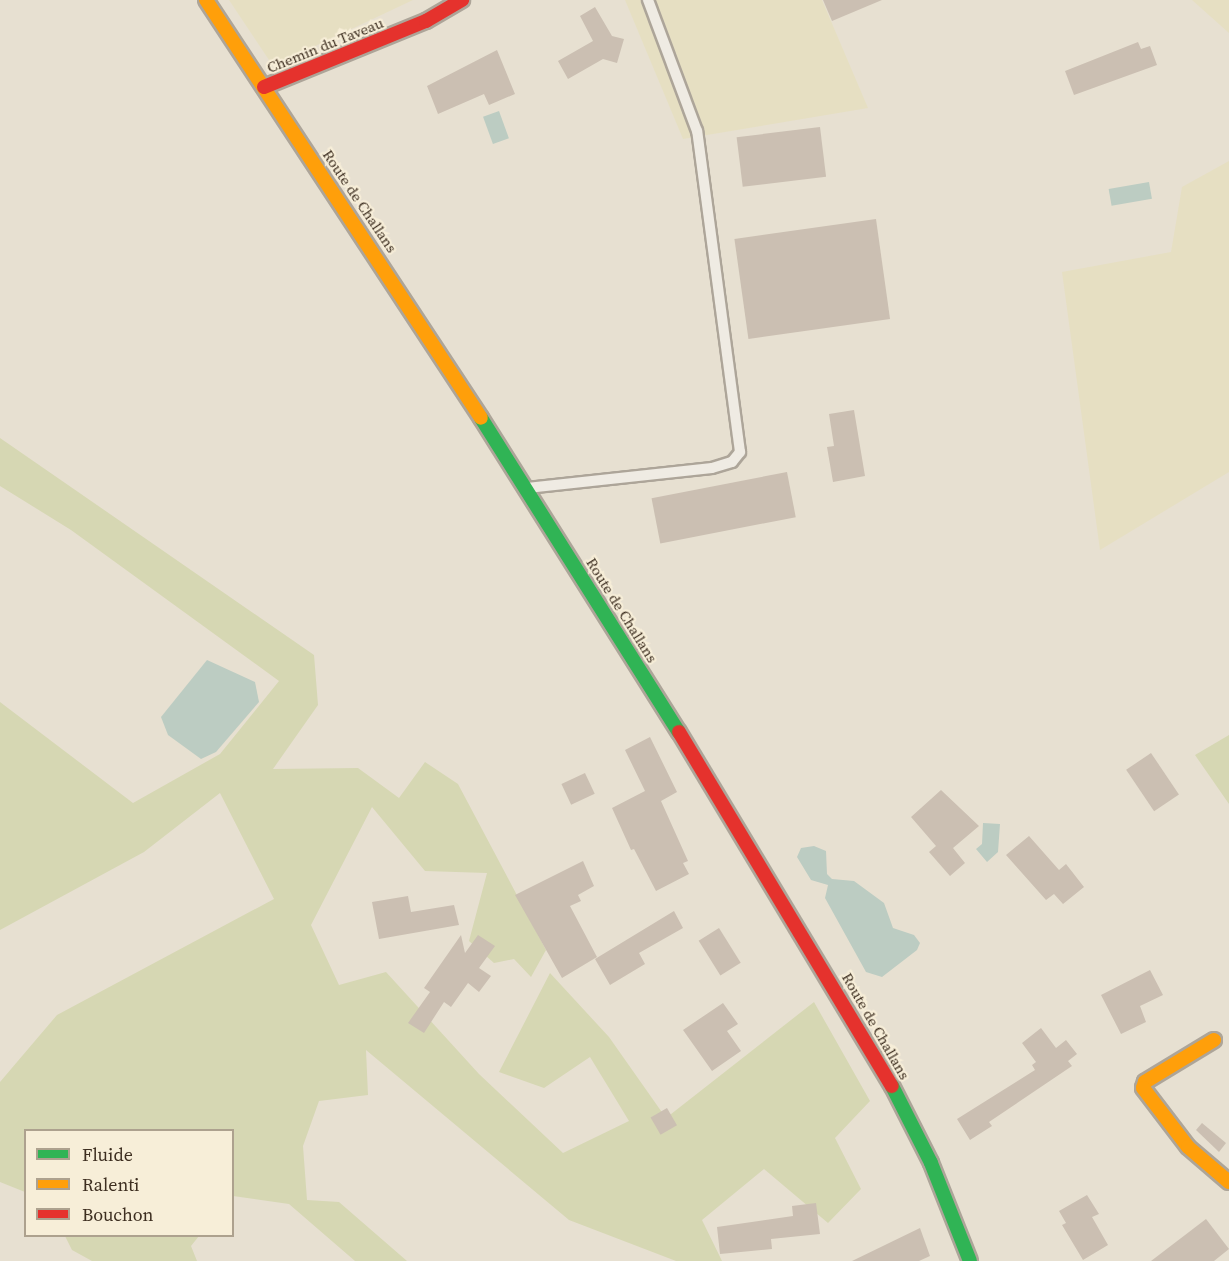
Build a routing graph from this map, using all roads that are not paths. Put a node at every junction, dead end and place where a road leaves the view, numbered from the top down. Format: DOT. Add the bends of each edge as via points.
graph roads {
  1 [pos="206,0"];
  2 [pos="462,0"];
  3 [pos="648,0"];
  4 [pos="264,87"];
  5 [pos="527,488"];
  6 [pos="1214,1040"];
  7 [pos="1229,1182"];
  8 [pos="970,1261"];
  1 -- 4 [label="main road, Route de Challans"];
  2 -- 4 [label="main road, Chemin du Taveau" via="426,21"];
  3 -- 5 [label="lane" via="697,131 740,452 732,462 712,468"];
  4 -- 5 [label="main road, Route de Challans"];
  5 -- 8 [label="main road, Route de Challans" via="877,1057 931,1163"];
  6 -- 7 [label="main road" via="1145,1082 1143,1088 1188,1147"];
}
